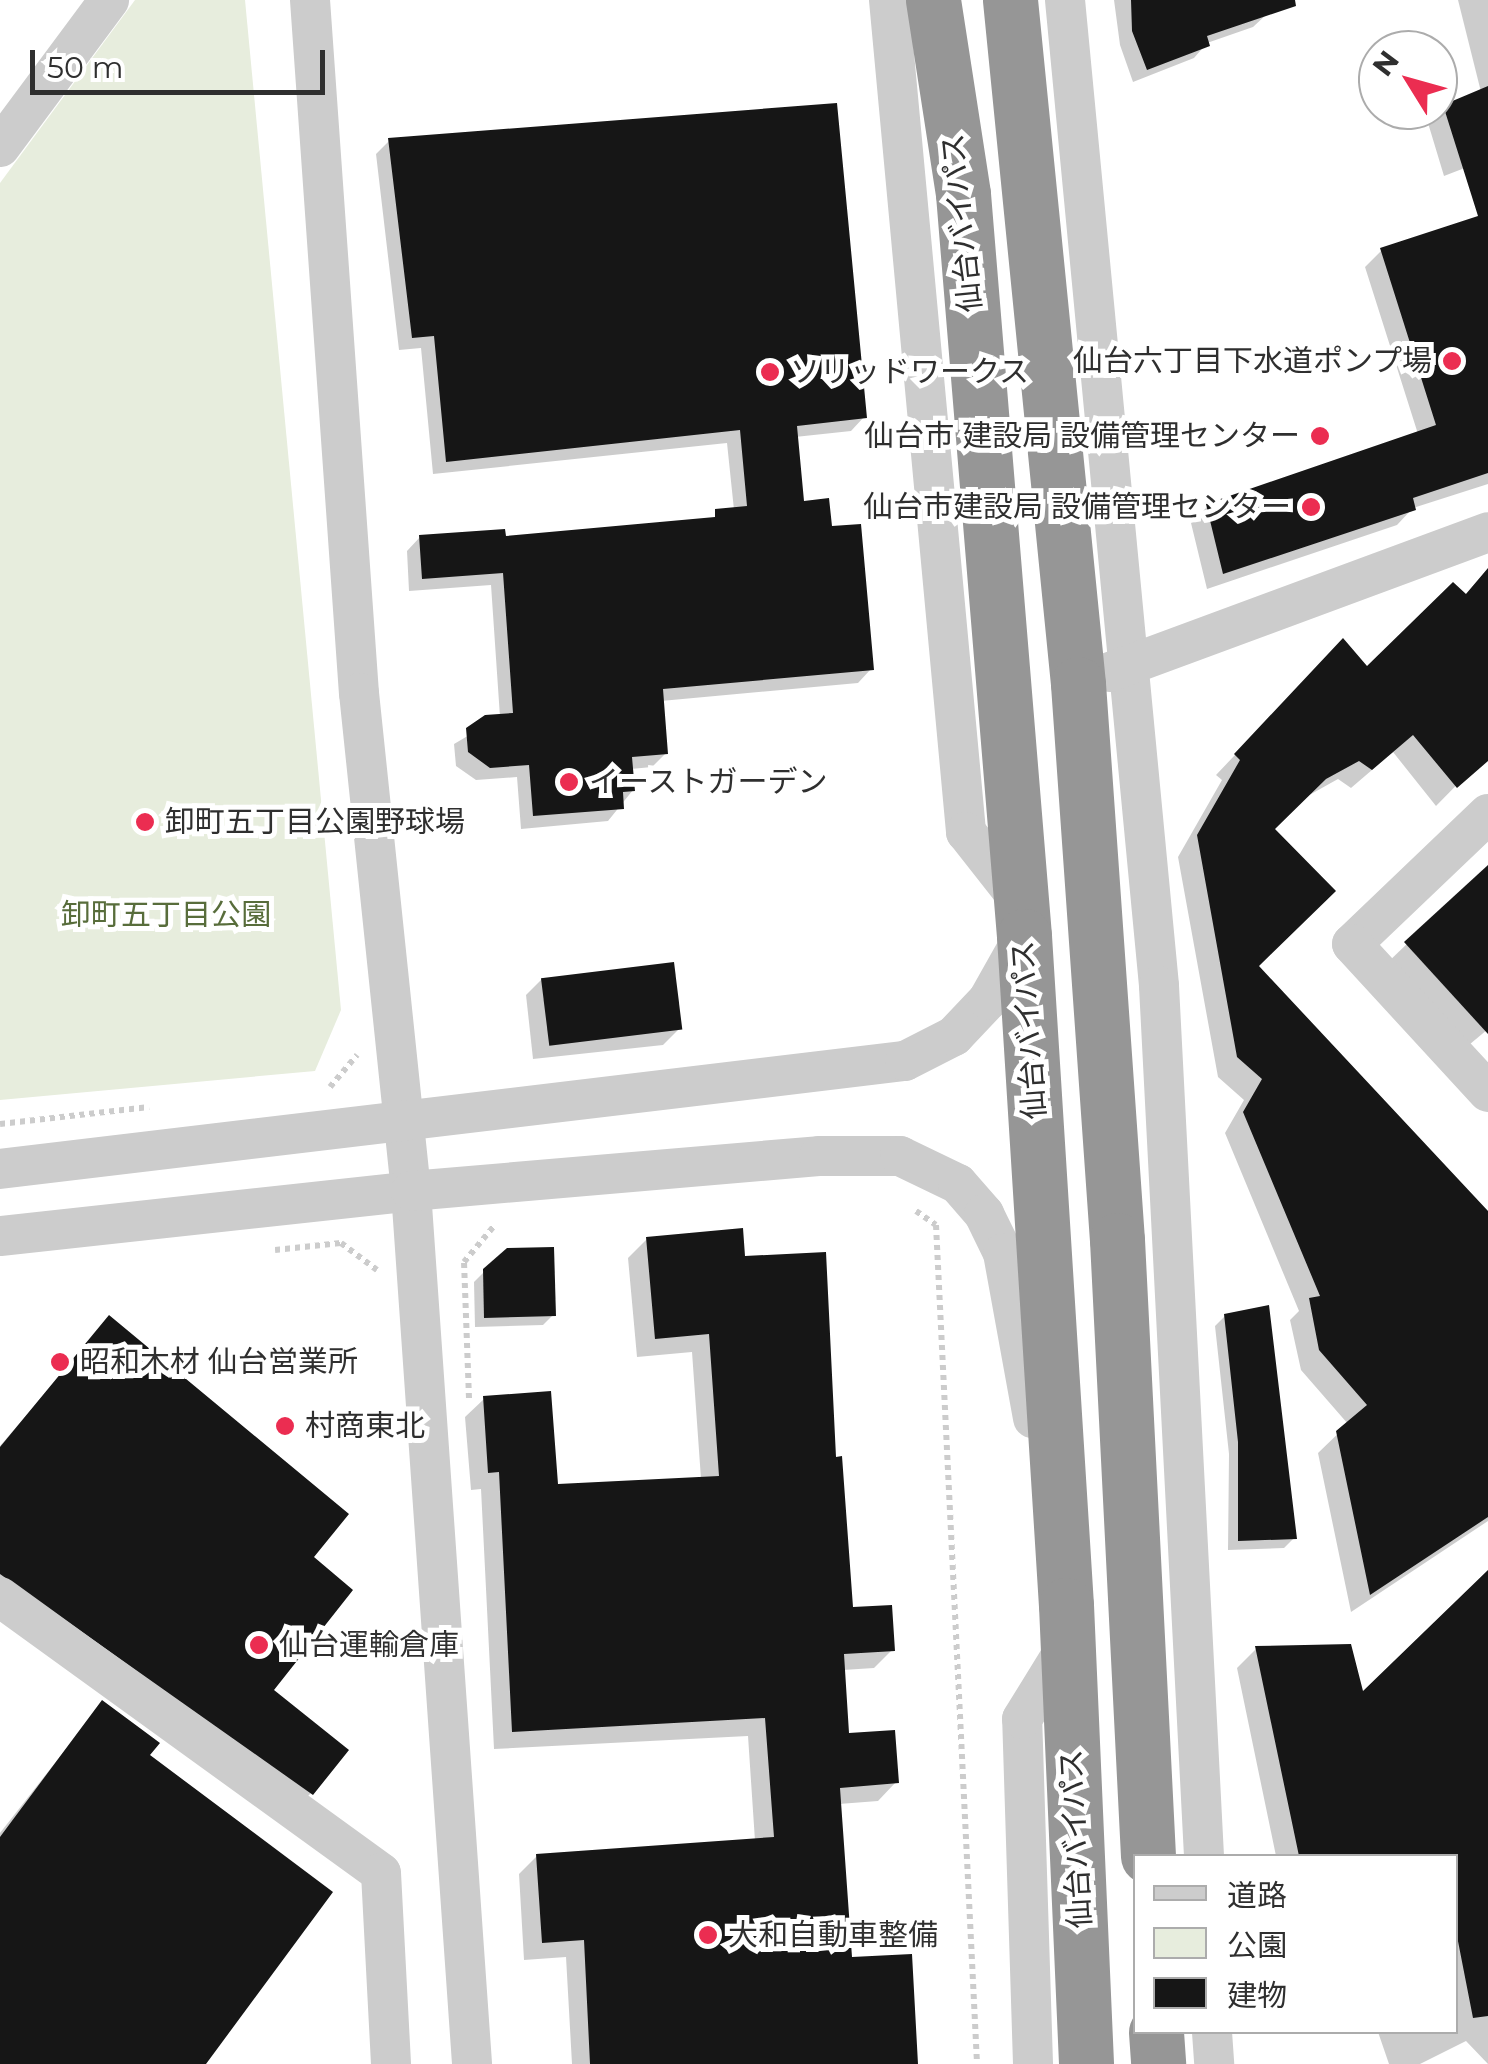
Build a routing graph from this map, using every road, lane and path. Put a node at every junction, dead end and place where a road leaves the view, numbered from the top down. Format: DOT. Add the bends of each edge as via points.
graph roads {
  1 [pos="109,0"];
  2 [pos="310,0"];
  3 [pos="888,0"];
  4 [pos="933,0"];
  5 [pos="1010,0"];
  6 [pos="1065,0"];
  7 [pos="0,147"];
  8 [pos="1488,532"];
  9 [pos="1130,664"];
  10 [pos="1078,684"];
  11 [pos="1488,814"];
  12 [pos="1022,919"];
  13 [pos="364,1045"];
  14 [pos="314,1088"];
  15 [pos="1488,1092"];
  16 [pos="157,1106"];
  17 [pos="402,1117"];
  18 [pos="0,1124"];
  19 [pos="0,1169"];
  20 [pos="411,1191"];
  21 [pos="910,1206"];
  22 [pos="512,1224"];
  23 [pos="0,1236"];
  24 [pos="265,1251"];
  25 [pos="379,1288"];
  26 [pos="469,1412"];
  27 [pos="0,1596"];
  28 [pos="1066,1625"];
  29 [pos="1148,1854"];
  30 [pos="1204,1854"];
  31 [pos="1156,2034"];
  32 [pos="1212,2034"];
  33 [pos="391,2064"];
  34 [pos="472,2064"];
  35 [pos="978,2064"];
  36 [pos="1033,2064"];
  37 [pos="1086,2064"];
  38 [pos="1158,2064"];
  39 [pos="1214,2064"];
  1 -- 7 [label="street"];
  2 -- 17 [label="street" via="359,693"];
  3 -- 12 [label="street" via="966,832"];
  4 -- 12 [label="highway, 仙台バイパス" via="963,194"];
  5 -- 10 [label="highway"];
  6 -- 9 [label="street"];
  8 -- 9 [label="street"];
  9 -- 10 [label="street"];
  9 -- 30 [label="street" via="1160,1005"];
  10 -- 29 [label="highway"];
  11 -- 15 [label="street" via="1352,944"];
  12 -- 17 [label="street" via="977,1012 954,1036 905,1061"];
  12 -- 28 [label="highway, 仙台バイパス"];
  13 -- 14 [label="path" via="333,1086"];
  16 -- 18 [label="path"];
  17 -- 19 [label="street"];
  17 -- 20 [label="street"];
  20 -- 23 [label="street"];
  20 -- 28 [label="street" via="833,1156 900,1156 958,1184 1004,1253"];
  20 -- 34 [label="street"];
  21 -- 35 [label="path" via="936,1225"];
  22 -- 26 [label="path" via="492,1226 464,1262"];
  24 -- 25 [label="path" via="340,1244 377,1268"];
  27 -- 33 [label="street" via="380,1873"];
  28 -- 36 [label="street" via="1022,1719"];
  28 -- 37 [label="highway, 仙台バイパス"];
  31 -- 38 [label="highway"];
  32 -- 39 [label="street"];
}
